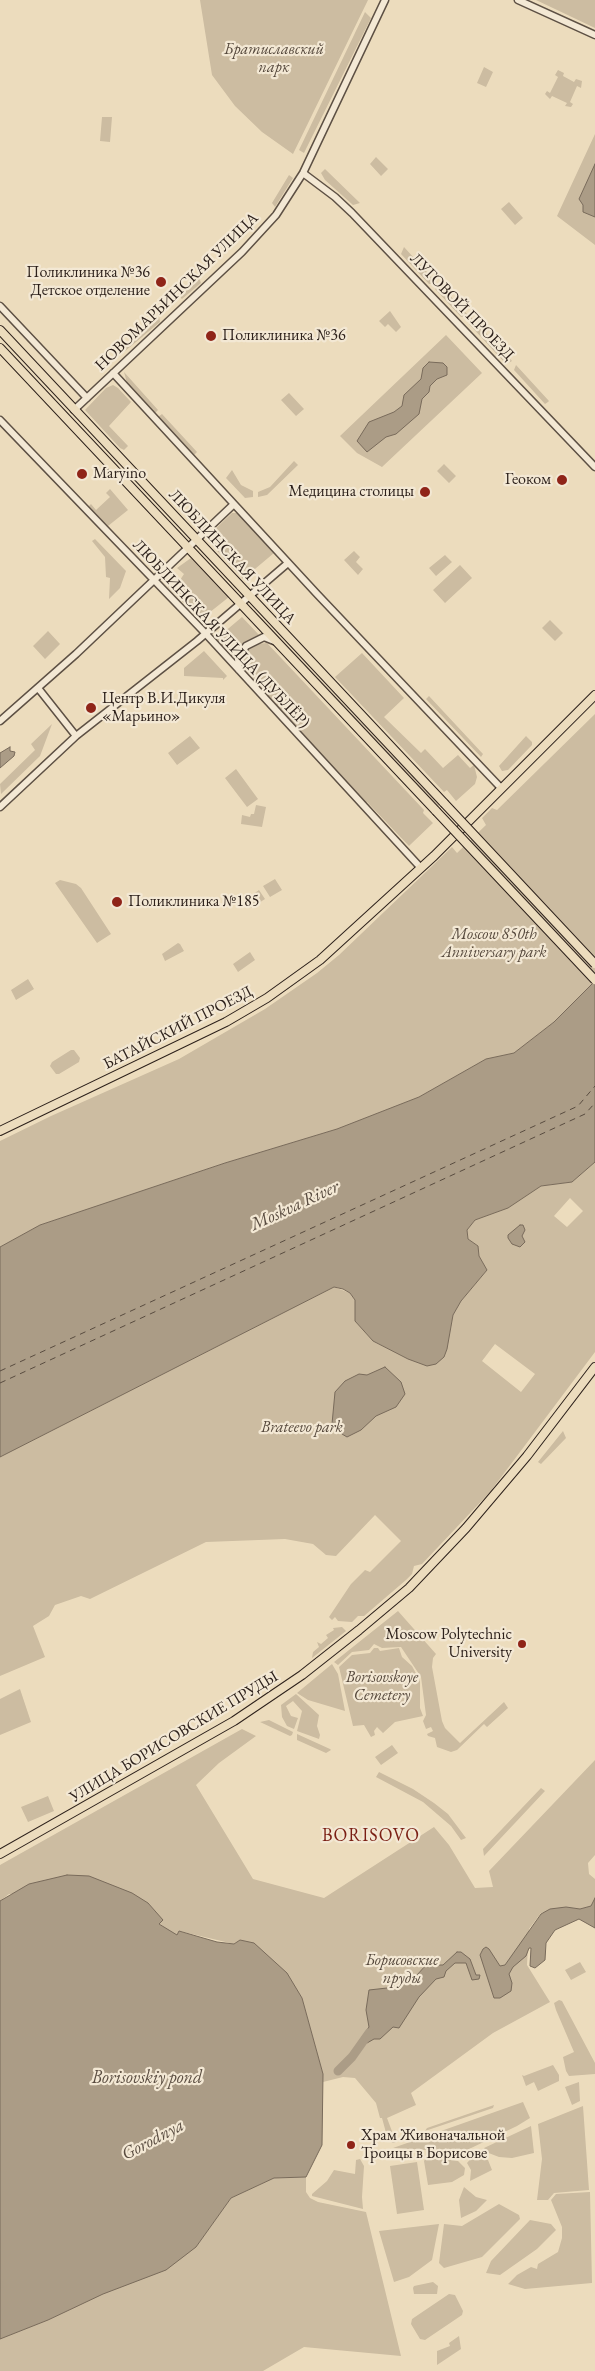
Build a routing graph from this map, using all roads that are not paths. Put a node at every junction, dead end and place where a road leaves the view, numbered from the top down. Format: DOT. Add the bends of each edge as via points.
graph roads {
  1 [pos="384,0"];
  2 [pos="518,0"];
  3 [pos="595,35"];
  4 [pos="303,173"];
  5 [pos="0,306"];
  6 [pos="0,330"];
  7 [pos="0,348"];
  8 [pos="113,373"];
  9 [pos="87,398"];
  10 [pos="74,410"];
  11 [pos="0,420"];
  12 [pos="595,467"];
  13 [pos="234,504"];
  14 [pos="197,540"];
  15 [pos="188,548"];
  16 [pos="288,563"];
  17 [pos="154,580"];
  18 [pos="250,597"];
  19 [pos="241,604"];
  20 [pos="206,634"];
  21 [pos="277,642"];
  22 [pos="240,671"];
  23 [pos="38,688"];
  24 [pos="595,695"];
  25 [pos="0,721"];
  26 [pos="76,736"];
  27 [pos="501,788"];
  28 [pos="0,806"];
  29 [pos="420,867"];
  30 [pos="595,964"];
  31 [pos="595,980"];
  32 [pos="0,1131"];
  33 [pos="595,1367"];
  34 [pos="0,1854"];
  1 -- 4 [label="street, НОВОМАРЬИНСКАЯ УЛИЦА"];
  2 -- 3 [label="street"];
  4 -- 8 [label="street, НОВОМАРЬИНСКАЯ УЛИЦА" via="276,215 242,252"];
  4 -- 12 [label="street, ЛУГОВОЙ ПРОЕЗД" via="352,213"];
  5 -- 9 [label="street"];
  6 -- 10 [label="main road, ЛЮБЛИНСКАЯ УЛИЦА"];
  7 -- 15 [label="main road, ЛЮБЛИНСКАЯ УЛИЦА"];
  8 -- 9 [label="street, НОВОМАРЬИНСКАЯ УЛИЦА"];
  8 -- 13 [label="street"];
  9 -- 10 [label="street, НОВОМАРЬИНСКАЯ УЛИЦА"];
  10 -- 14 [label="main road, ЛЮБЛИНСКАЯ УЛИЦА"];
  11 -- 17 [label="street, ЛЮБЛИНСКАЯ УЛИЦА (ДУБЛЁР)"];
  13 -- 14 [label="street"];
  13 -- 16 [label="street"];
  14 -- 15 [label="street"];
  14 -- 18 [label="main road, ЛЮБЛИНСКАЯ УЛИЦА"];
  15 -- 17 [label="street"];
  15 -- 19 [label="main road, ЛЮБЛИНСКАЯ УЛИЦА"];
  16 -- 18 [label="street"];
  16 -- 27 [label="street"];
  17 -- 20 [label="street, ЛЮБЛИНСКАЯ УЛИЦА (ДУБЛЁР)"];
  17 -- 23 [label="street"];
  18 -- 19 [label="street"];
  18 -- 30 [label="main road, ЛЮБЛИНСКАЯ УЛИЦА, bridge"];
  19 -- 20 [label="street"];
  19 -- 21 [label="main road, ЛЮБЛИНСКАЯ УЛИЦА"];
  20 -- 22 [label="street, ЛЮБЛИНСКАЯ УЛИЦА (ДУБЛЁР)"];
  20 -- 26 [label="street"];
  21 -- 22 [label="street" via="264,637 250,642 238,658"];
  21 -- 31 [label="main road, ЛЮБЛИНСКАЯ УЛИЦА, bridge"];
  22 -- 29 [label="street, ЛЮБЛИНСКАЯ УЛИЦА (ДУБЛЁР)"];
  23 -- 25 [label="street"];
  23 -- 26 [label="street"];
  24 -- 27 [label="main road, БАТАЙСКИЙ ПРОЕЗД"];
  26 -- 28 [label="street"];
  27 -- 29 [label="main road, БАТАЙСКИЙ ПРОЕЗД"];
  29 -- 32 [label="main road, БАТАЙСКИЙ ПРОЕЗД" via="320,960 257,1004 175,1049"];
  33 -- 34 [label="main road, УЛИЦА БОРИСОВСКИЕ ПРУДЫ" via="527,1456 466,1528 409,1588 359,1630 302,1675 240,1717"];
}
